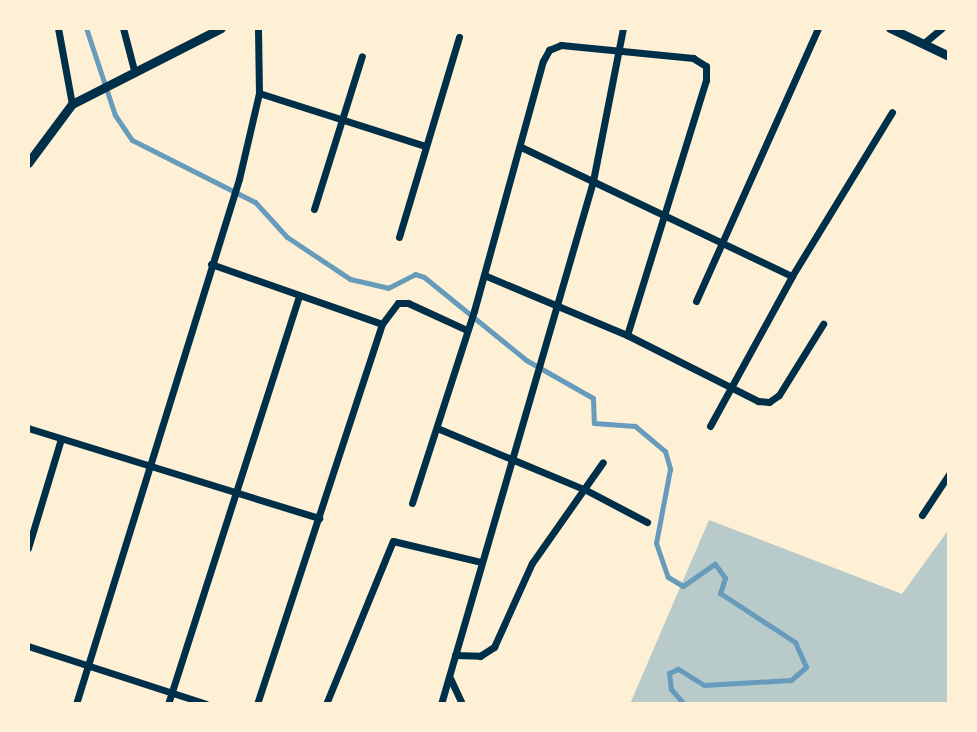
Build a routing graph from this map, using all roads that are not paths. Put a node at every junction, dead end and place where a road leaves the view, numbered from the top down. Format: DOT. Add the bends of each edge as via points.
graph roads {
  1 [pos="58,28"];
  2 [pos="123,28"];
  3 [pos="221,28"];
  4 [pos="258,28"];
  5 [pos="623,28"];
  6 [pos="818,28"];
  7 [pos="890,28"];
  8 [pos="942,28"];
  9 [pos="459,37"];
  10 [pos="924,43"];
  11 [pos="621,51"];
  12 [pos="362,56"];
  13 [pos="949,56"];
  14 [pos="134,70"];
  15 [pos="259,93"];
  16 [pos="72,104"];
  17 [pos="892,112"];
  18 [pos="342,122"];
  19 [pos="425,146"];
  20 [pos="521,147"];
  21 [pos="28,163"];
  22 [pos="593,181"];
  23 [pos="314,209"];
  24 [pos="666,214"];
  25 [pos="399,237"];
  26 [pos="723,239"];
  27 [pos="211,264"];
  28 [pos="484,275"];
  29 [pos="792,276"];
  30 [pos="299,296"];
  31 [pos="696,301"];
  32 [pos="558,304"];
  33 [pos="382,324"];
  34 [pos="823,324"];
  35 [pos="468,327"];
  36 [pos="627,335"];
  37 [pos="732,385"];
  38 [pos="710,426"];
  39 [pos="28,428"];
  40 [pos="437,428"];
  41 [pos="61,439"];
  42 [pos="513,459"];
  43 [pos="603,462"];
  44 [pos="153,465"];
  45 [pos="949,474"];
  46 [pos="586,490"];
  47 [pos="235,494"];
  48 [pos="412,503"];
  49 [pos="922,515"];
  50 [pos="319,518"];
  51 [pos="647,522"];
  52 [pos="28,548"];
  53 [pos="481,562"];
  54 [pos="28,646"];
  55 [pos="455,655"];
  56 [pos="88,667"];
  57 [pos="450,677"];
  58 [pos="171,693"];
  59 [pos="76,704"];
  60 [pos="168,704"];
  61 [pos="206,704"];
  62 [pos="257,704"];
  63 [pos="326,704"];
  64 [pos="441,704"];
  65 [pos="462,704"];
  1 -- 16 [label="street"];
  2 -- 14 [label="street"];
  3 -- 14 [label="street"];
  4 -- 15 [label="street"];
  5 -- 11 [label="street"];
  6 -- 26 [label="street"];
  7 -- 10 [label="street"];
  8 -- 10 [label="street"];
  9 -- 19 [label="street"];
  10 -- 13 [label="street"];
  11 -- 20 [label="street" via="561,45 549,50"];
  11 -- 22 [label="street"];
  11 -- 24 [label="street" via="693,58 706,66"];
  12 -- 18 [label="street"];
  14 -- 16 [label="street"];
  15 -- 18 [label="street"];
  15 -- 27 [label="street"];
  16 -- 21 [label="street"];
  17 -- 29 [label="street"];
  18 -- 19 [label="street"];
  18 -- 23 [label="street"];
  19 -- 25 [label="street"];
  20 -- 22 [label="street"];
  20 -- 28 [label="street"];
  22 -- 24 [label="street"];
  22 -- 32 [label="street"];
  24 -- 26 [label="street"];
  24 -- 36 [label="street"];
  26 -- 29 [label="street"];
  26 -- 31 [label="street"];
  27 -- 30 [label="street"];
  27 -- 44 [label="street"];
  28 -- 32 [label="street"];
  28 -- 35 [label="street"];
  29 -- 37 [label="street"];
  30 -- 33 [label="street"];
  30 -- 47 [label="street"];
  32 -- 36 [label="street"];
  32 -- 42 [label="street"];
  33 -- 35 [label="street" via="398,303"];
  33 -- 50 [label="street"];
  34 -- 37 [label="street" via="779,395 769,402"];
  35 -- 40 [label="street"];
  36 -- 37 [label="street"];
  37 -- 38 [label="street"];
  39 -- 41 [label="street"];
  40 -- 42 [label="street"];
  40 -- 48 [label="street"];
  41 -- 44 [label="street"];
  41 -- 52 [label="street"];
  42 -- 46 [label="street"];
  42 -- 53 [label="street"];
  43 -- 46 [label="street"];
  44 -- 47 [label="street"];
  44 -- 56 [label="street"];
  45 -- 49 [label="street"];
  46 -- 51 [label="street"];
  46 -- 55 [label="street" via="532,563 494,647 480,656"];
  47 -- 50 [label="street"];
  47 -- 58 [label="street"];
  50 -- 62 [label="street"];
  53 -- 55 [label="street"];
  53 -- 63 [label="street" via="393,541"];
  54 -- 56 [label="street"];
  55 -- 57 [label="street"];
  56 -- 58 [label="street"];
  56 -- 59 [label="street"];
  57 -- 64 [label="street"];
  57 -- 65 [label="street"];
  58 -- 60 [label="street"];
  58 -- 61 [label="street"];
}
